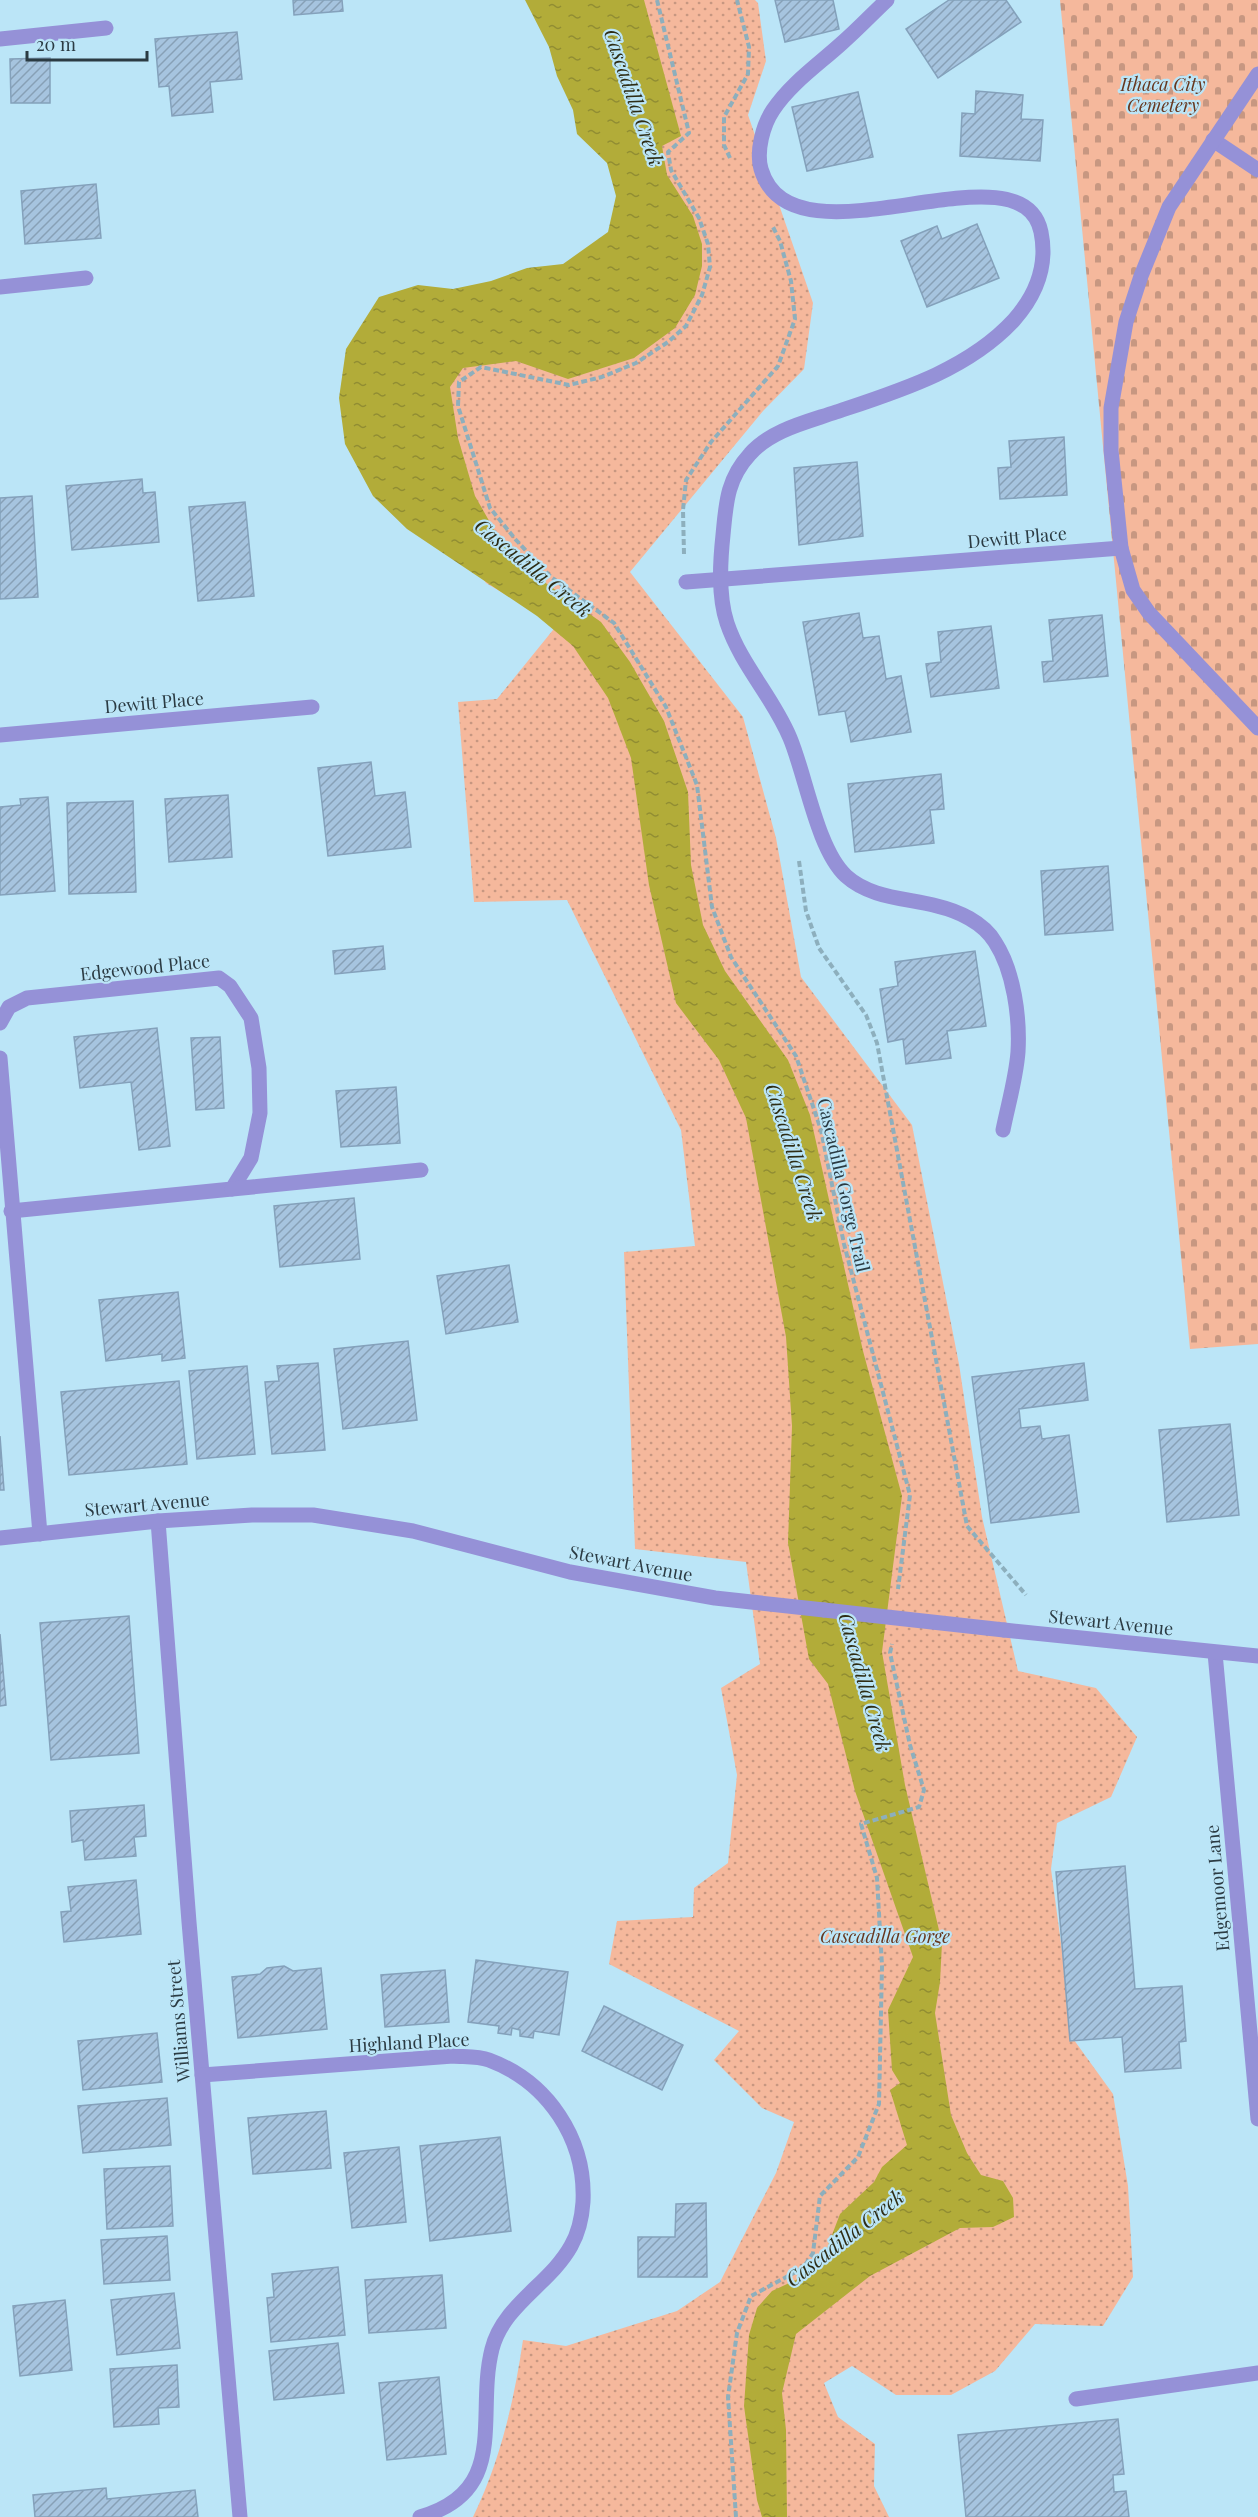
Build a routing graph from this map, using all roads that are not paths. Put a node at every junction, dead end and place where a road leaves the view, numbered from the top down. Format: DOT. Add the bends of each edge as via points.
graph roads {
  1 [pos="887,0"];
  2 [pos="106,28"];
  3 [pos="0,39"];
  4 [pos="1258,74"];
  5 [pos="1213,140"];
  6 [pos="1258,170"];
  7 [pos="86,278"];
  8 [pos="0,287"];
  9 [pos="1121,548"];
  10 [pos="720,580"];
  11 [pos="686,582"];
  12 [pos="312,707"];
  13 [pos="1258,728"];
  14 [pos="0,735"];
  15 [pos="0,1023"];
  16 [pos="0,1058"];
  17 [pos="1003,1130"];
  18 [pos="421,1170"];
  19 [pos="232,1189"];
  20 [pos="11,1211"];
  21 [pos="158,1521"];
  22 [pos="40,1534"];
  23 [pos="0,1538"];
  24 [pos="1215,1653"];
  25 [pos="1258,1656"];
  26 [pos="202,2075"];
  27 [pos="1258,2120"];
  28 [pos="1258,2373"];
  29 [pos="1076,2399"];
  30 [pos="240,2517"];
  31 [pos="420,2517"];
  1 -- 10 [label="street" via="804,75 771,112 761,138 760,165 770,189 793,206 834,211 890,208 982,195 1010,199 1033,211 1041,232 1042,272 1029,303 997,339 905,389 779,432 751,451 730,482"];
  2 -- 3 [label="street"];
  4 -- 5 [label="street"];
  5 -- 6 [label="street"];
  5 -- 9 [label="street" via="1169,207 1141,276 1124,333 1111,408"];
  7 -- 8 [label="street"];
  9 -- 10 [label="street, Dewitt Place"];
  9 -- 13 [label="street" via="1133,590 1149,613"];
  10 -- 11 [label="street, Dewitt Place"];
  10 -- 17 [label="street" via="726,620 791,740 825,843 842,873 864,890 969,917 995,940 1017,1005 1018,1054"];
  12 -- 14 [label="street, Dewitt Place"];
  15 -- 19 [label="street, Edgewood Place" via="9,1007 27,998 219,978 230,986 251,1018 259,1068 260,1113 251,1158"];
  16 -- 20 [label="street"];
  18 -- 19 [label="street"];
  19 -- 20 [label="street"];
  20 -- 22 [label="street"];
  21 -- 22 [label="street, Stewart Avenue"];
  21 -- 24 [label="street, Stewart Avenue, bridge" via="313,1515 413,1531 570,1572 715,1598"];
  21 -- 26 [label="street, Williams Street"];
  22 -- 23 [label="street, Stewart Avenue"];
  24 -- 25 [label="street, Stewart Avenue"];
  24 -- 27 [label="street, Edgemoor Lane"];
  26 -- 30 [label="street, Williams Street"];
  26 -- 31 [label="street, Highland Place" via="453,2056 486,2059 533,2086 570,2131 583,2188 582,2219 573,2243 560,2264 499,2329 492,2350 486,2442 470,2487 455,2502"];
  28 -- 29 [label="street"];
}
